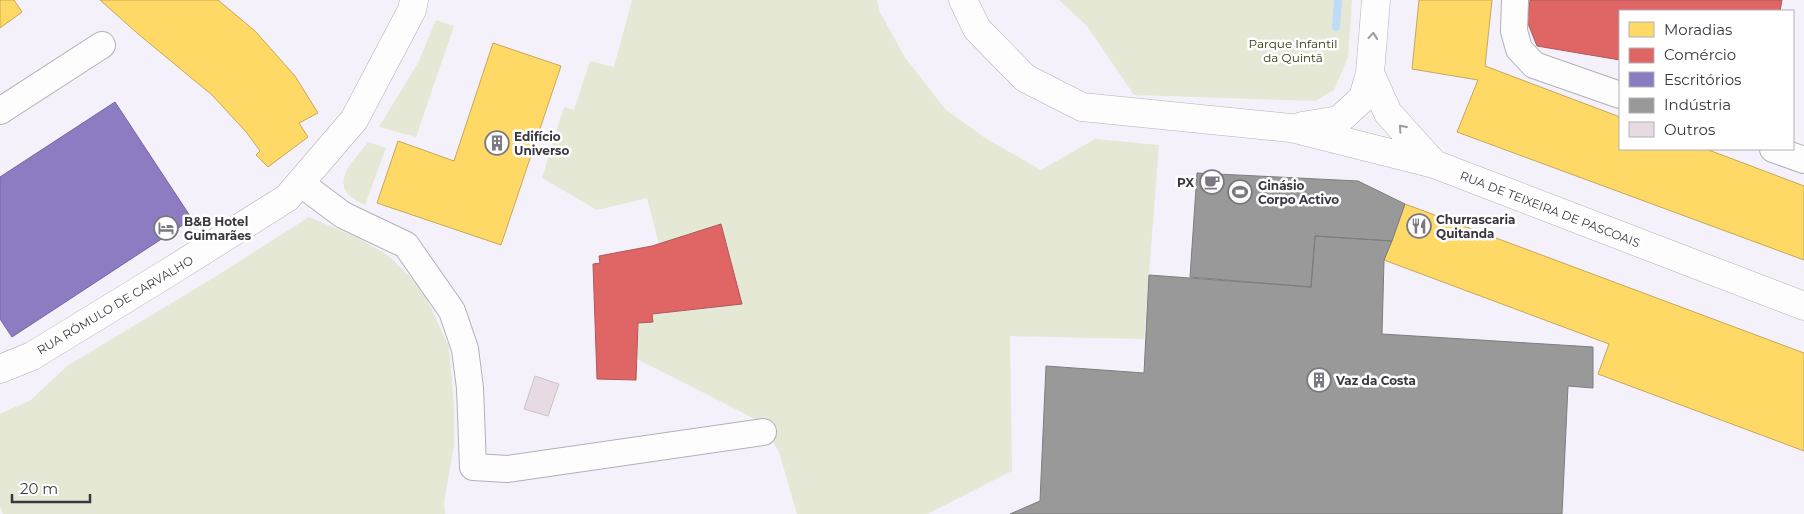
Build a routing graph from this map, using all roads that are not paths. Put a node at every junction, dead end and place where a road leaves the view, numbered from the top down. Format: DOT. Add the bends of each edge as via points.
graph roads {
  1 [pos="414,0"];
  2 [pos="963,0"];
  3 [pos="1376,0"];
  4 [pos="1515,0"];
  5 [pos="102,45"];
  6 [pos="1370,73"];
  7 [pos="1592,85"];
  8 [pos="1619,90"];
  9 [pos="1619,95"];
  10 [pos="0,110"];
  11 [pos="1290,128"];
  12 [pos="1776,150"];
  13 [pos="1804,160"];
  14 [pos="1434,164"];
  15 [pos="300,183"];
  16 [pos="1804,306"];
  17 [pos="0,370"];
  18 [pos="763,432"];
  1 -- 15 [label="street, RUA RÓMULO DE CARVALHO" via="412,10 354,120"];
  2 -- 11 [label="street" via="977,29 1025,78 1082,107"];
  6 -- 3 [label="street, one-way"];
  4 -- 7 [label="street" via="1514,32 1519,49 1534,65"];
  5 -- 10 [label="street"];
  6 -- 11 [label="street" via="1363,98 1339,120"];
  14 -- 6 [label="street, one-way" via="1388,113"];
  7 -- 8 [label="street"];
  7 -- 9 [label="street"];
  11 -- 14 [label="street, RUA DE TEIXEIRA DE PASCOAIS"];
  12 -- 13 [label="street"];
  14 -- 16 [label="street, RUA DE TEIXEIRA DE PASCOAIS"];
  15 -- 17 [label="street, RUA RÓMULO DE CARVALHO" via="287,198 166,274 32,356"];
  15 -- 18 [label="street" via="343,215 406,246 452,311 465,349 473,466 508,469"];
}
